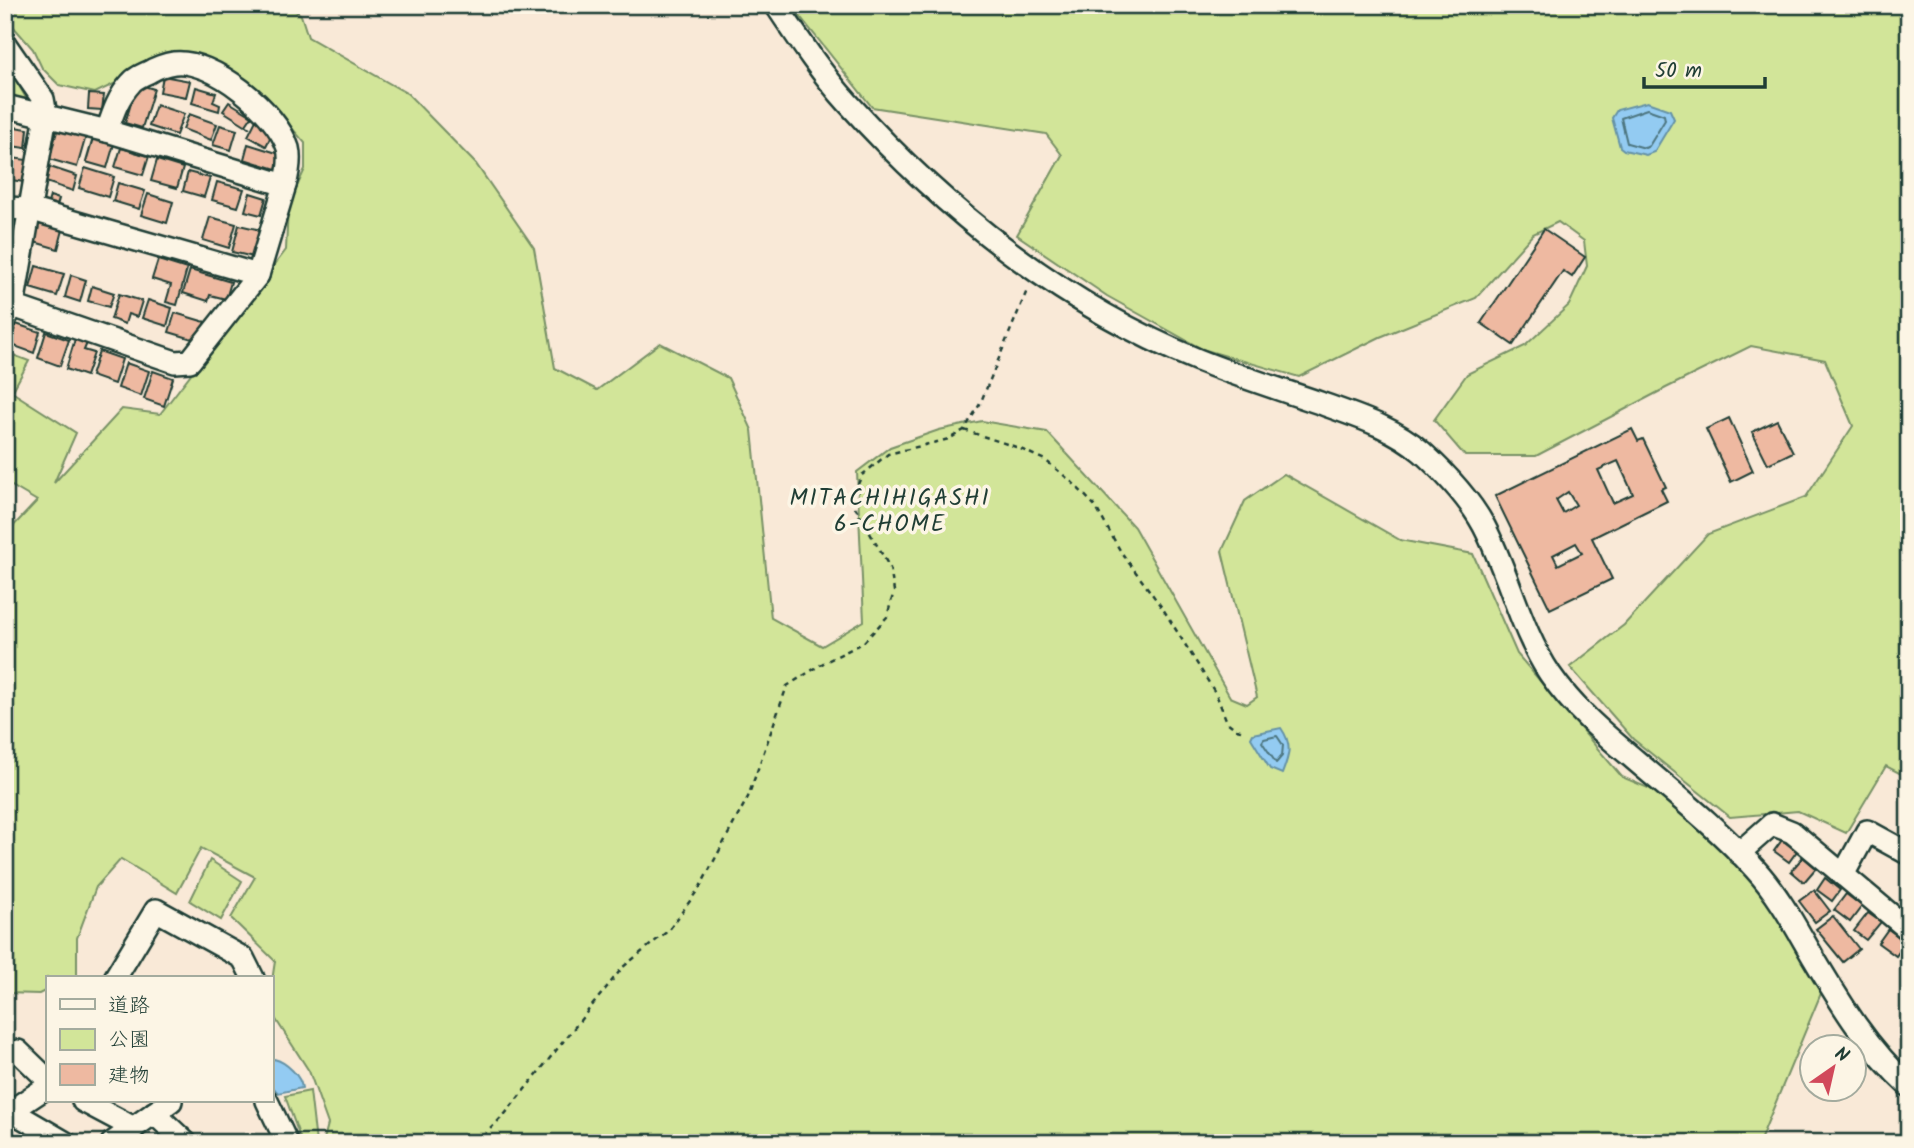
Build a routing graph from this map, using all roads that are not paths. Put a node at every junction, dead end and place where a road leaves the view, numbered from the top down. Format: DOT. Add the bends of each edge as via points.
graph roads {
  1 [pos="776,5"];
  2 [pos="5,44"];
  3 [pos="5,106"];
  4 [pos="46,116"];
  5 [pos="107,131"];
  6 [pos="285,185"];
  7 [pos="5,208"];
  8 [pos="29,209"];
  9 [pos="258,275"];
  10 [pos="9,312"];
  11 [pos="1739,853"];
  12 [pos="1909,855"];
  13 [pos="1843,875"];
  14 [pos="1909,930"];
  15 [pos="117,976"];
  16 [pos="252,976"];
  17 [pos="18,1051"];
  18 [pos="46,1078"];
  19 [pos="1909,1086"];
  20 [pos="46,1088"];
  21 [pos="85,1102"];
  22 [pos="267,1102"];
  23 [pos="165,1104"];
  24 [pos="8,1113"];
  25 [pos="134,1128"];
  26 [pos="66,1143"];
  27 [pos="112,1143"];
  28 [pos="186,1143"];
  29 [pos="287,1143"];
  1 -- 11 [label="street" via="846,101 900,157 1035,270 1172,348 1362,418 1421,451 1464,496 1483,525 1530,636 1568,699"];
  2 -- 4 [label="street" via="43,99"];
  3 -- 4 [label="street"];
  4 -- 5 [label="street"];
  4 -- 8 [label="street"];
  5 -- 6 [label="street"];
  5 -- 6 [label="street" via="118,99 133,81 174,62 195,65 220,76 271,117 288,148"];
  6 -- 9 [label="street"];
  7 -- 8 [label="street"];
  8 -- 9 [label="street"];
  8 -- 10 [label="street"];
  9 -- 10 [label="street" via="190,361 175,362"];
  11 -- 13 [label="street" via="1772,824 1792,832"];
  11 -- 19 [label="street" via="1778,898 1873,1050"];
  12 -- 13 [label="street" via="1867,831"];
  13 -- 14 [label="street"];
  15 -- 16 [label="street" via="156,910 243,958"];
  17 -- 18 [label="street"];
  20 -- 24 [label="street"];
  21 -- 25 [label="street"];
  22 -- 29 [label="street"];
  23 -- 25 [label="street"];
  23 -- 28 [label="street"];
  24 -- 26 [label="street"];
  25 -- 27 [label="street"];
}
